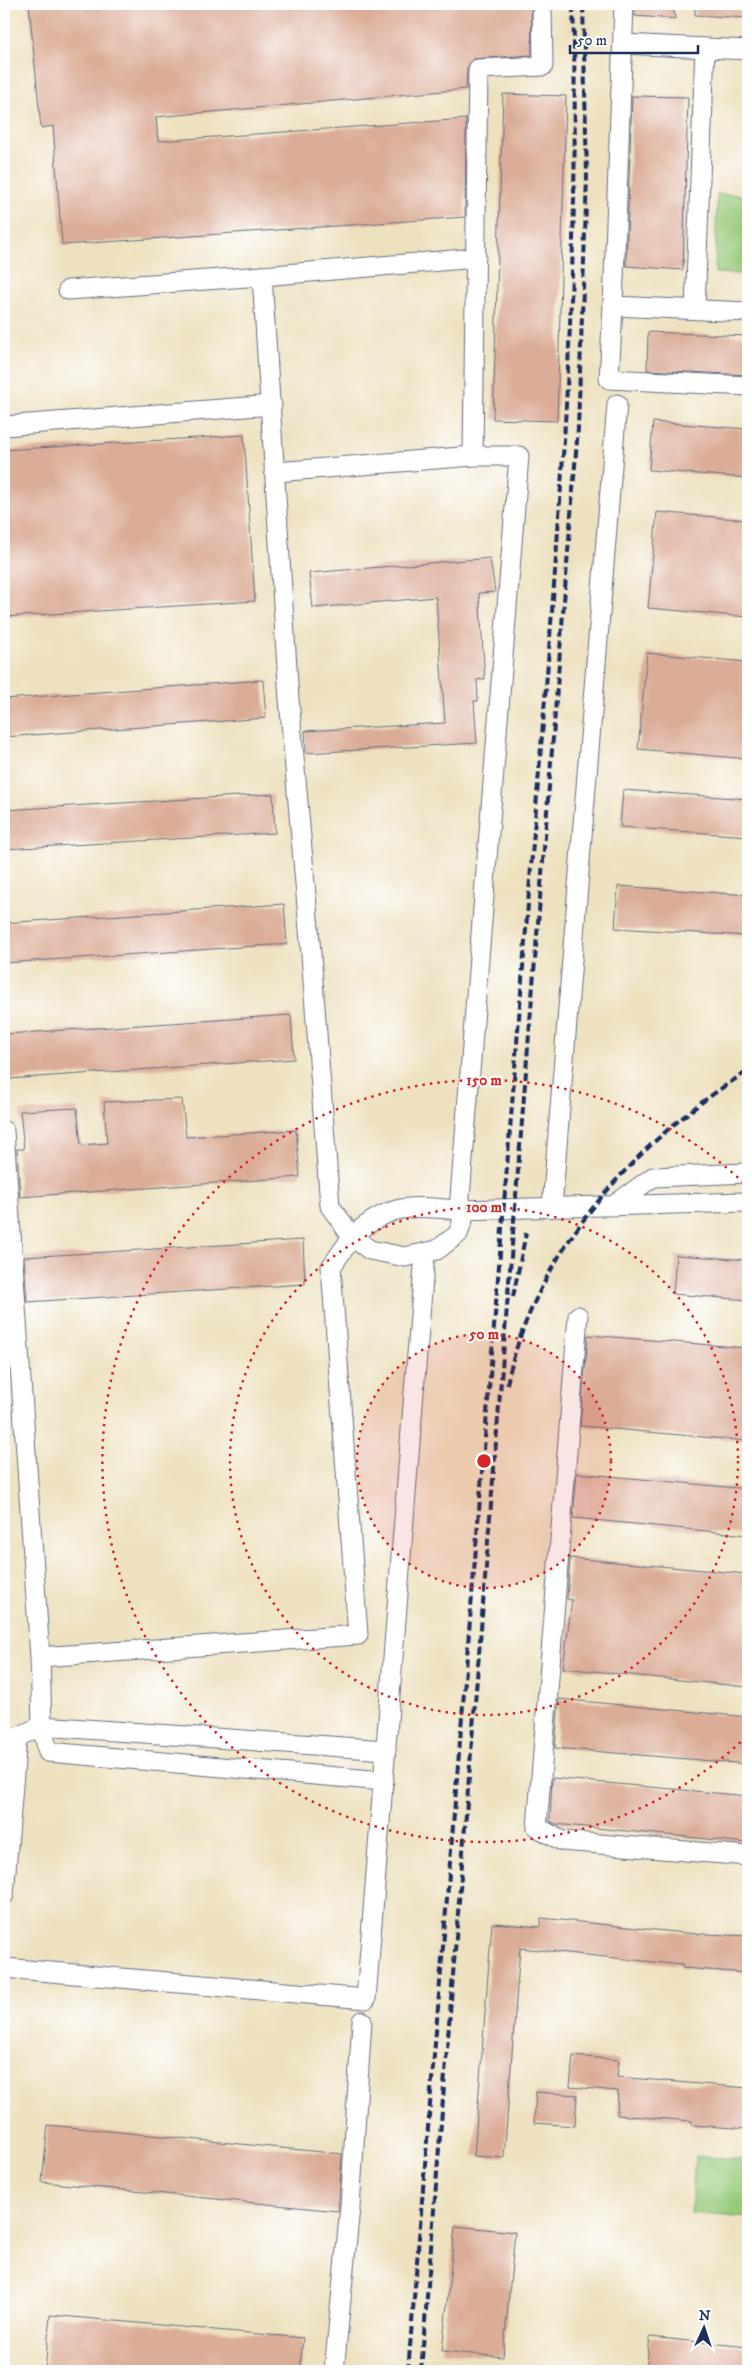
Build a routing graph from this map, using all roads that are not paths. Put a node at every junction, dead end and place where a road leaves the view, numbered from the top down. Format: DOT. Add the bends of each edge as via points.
graph roads {
  1 [pos="542,4"];
  2 [pos="624,4"];
  3 [pos="623,44"];
  4 [pos="705,48"];
  5 [pos="748,50"];
  6 [pos="476,258"];
  7 [pos="262,276"];
  8 [pos="68,290"];
  9 [pos="613,306"];
  10 [pos="695,309"];
  11 [pos="748,312"];
  12 [pos="748,386"];
  13 [pos="617,404"];
  14 [pos="272,405"];
  15 [pos="4,426"];
  16 [pos="473,456"];
  17 [pos="276,472"];
  18 [pos="4,1131"];
  19 [pos="748,1173"];
  20 [pos="748,1202"];
  21 [pos="613,1206"];
  22 [pos="552,1207"];
  23 [pos="458,1210"];
  24 [pos="352,1237"];
  25 [pos="425,1253"];
  26 [pos="578,1316"];
  27 [pos="40,1657"];
  28 [pos="42,1726"];
  29 [pos="386,1750"];
  30 [pos="384,1781"];
  31 [pos="748,1856"];
  32 [pos="4,1895"];
  33 [pos="4,1968"];
  34 [pos="362,2022"];
  35 [pos="334,2371"];
  1 -- 6 [label="street" via="543,66 478,69"];
  2 -- 3 [label="street"];
  3 -- 4 [label="street"];
  3 -- 9 [label="street"];
  4 -- 5 [label="street"];
  4 -- 10 [label="street"];
  6 -- 7 [label="street"];
  6 -- 16 [label="street"];
  7 -- 8 [label="street"];
  7 -- 14 [label="street"];
  9 -- 10 [label="street"];
  9 -- 12 [label="street" via="609,379"];
  10 -- 11 [label="street"];
  13 -- 22 [label="street"];
  14 -- 15 [label="street"];
  14 -- 17 [label="street"];
  16 -- 17 [label="street"];
  16 -- 23 [label="street" via="519,456"];
  17 -- 24 [label="street" via="289,699 330,1206"];
  18 -- 27 [label="street"];
  19 -- 21 [label="street" via="653,1177"];
  20 -- 21 [label="street"];
  21 -- 22 [label="street"];
  22 -- 23 [label="street"];
  23 -- 24 [label="street" via="415,1206 394,1210 370,1220"];
  23 -- 25 [label="street" via="463,1220 458,1234 438,1250"];
  24 -- 25 [label="street" via="370,1250 405,1257"];
  24 -- 27 [label="street" via="331,1267 358,1635"];
  25 -- 29 [label="street"];
  26 -- 31 [label="street" via="537,1827 562,1841"];
  27 -- 28 [label="street"];
  28 -- 29 [label="street"];
  28 -- 30 [label="street" via="48,1752"];
  28 -- 32 [label="street" via="17,1737"];
  29 -- 30 [label="street"];
  30 -- 33 [label="street" via="366,1999"];
  34 -- 35 [label="street" via="350,2207"];
}
